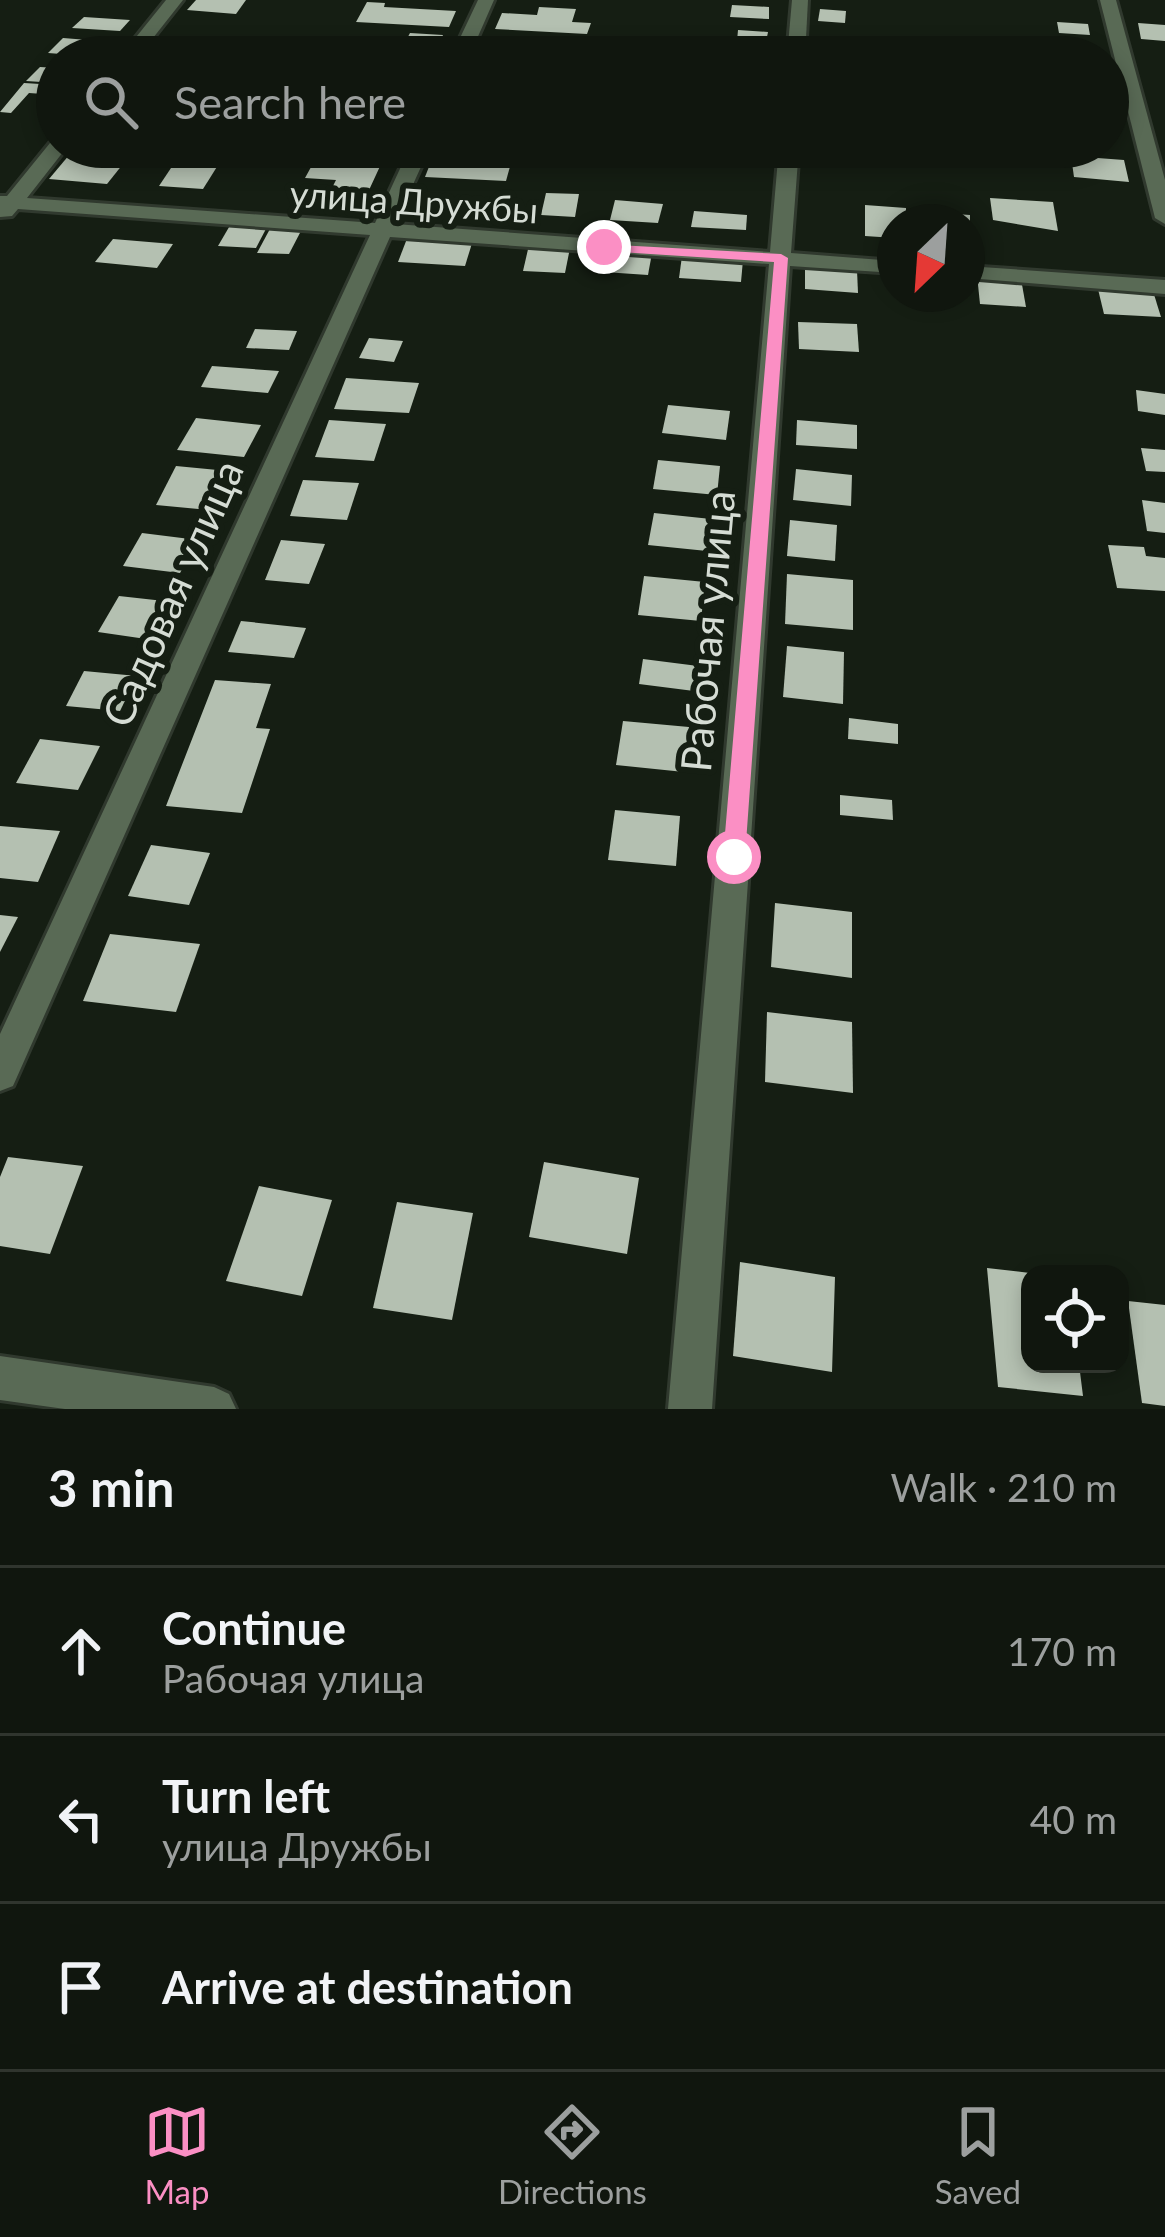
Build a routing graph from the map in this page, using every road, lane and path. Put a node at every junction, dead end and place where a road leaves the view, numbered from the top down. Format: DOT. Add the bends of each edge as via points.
graph roads {
  1 [pos="175,0"];
  2 [pos="486,0"];
  3 [pos="800,0"];
  4 [pos="1108,0"];
  5 [pos="146,36"];
  6 [pos="470,36"];
  7 [pos="797,36"];
  8 [pos="1117,36"];
  9 [pos="1129,80"];
  10 [pos="39,168"];
  11 [pos="410,168"];
  12 [pos="787,168"];
  13 [pos="4,208"];
  14 [pos="1165,218"];
  15 [pos="381,233"];
  16 [pos="781,258"];
  17 [pos="877,266"];
  18 [pos="985,273"];
  19 [pos="1165,287"];
  20 [pos="0,1074"];
  21 [pos="0,1378"];
  22 [pos="214,1409"];
  23 [pos="690,1409"];
  1 -- 5 [label="street"];
  2 -- 6 [label="street"];
  3 -- 7 [label="street"];
  4 -- 8 [label="street"];
  9 -- 14 [label="street"];
  10 -- 13 [label="street"];
  11 -- 15 [label="street, Садовая улица"];
  12 -- 16 [label="street, Рабочая улица"];
  13 -- 15 [label="street, улица Дружбы"];
  15 -- 16 [label="street, улица Дружбы"];
  15 -- 20 [label="street, Садовая улица"];
  16 -- 17 [label="street, улица Дружбы"];
  16 -- 23 [label="street, Рабочая улица"];
  18 -- 19 [label="street"];
  21 -- 22 [label="street"];
}
